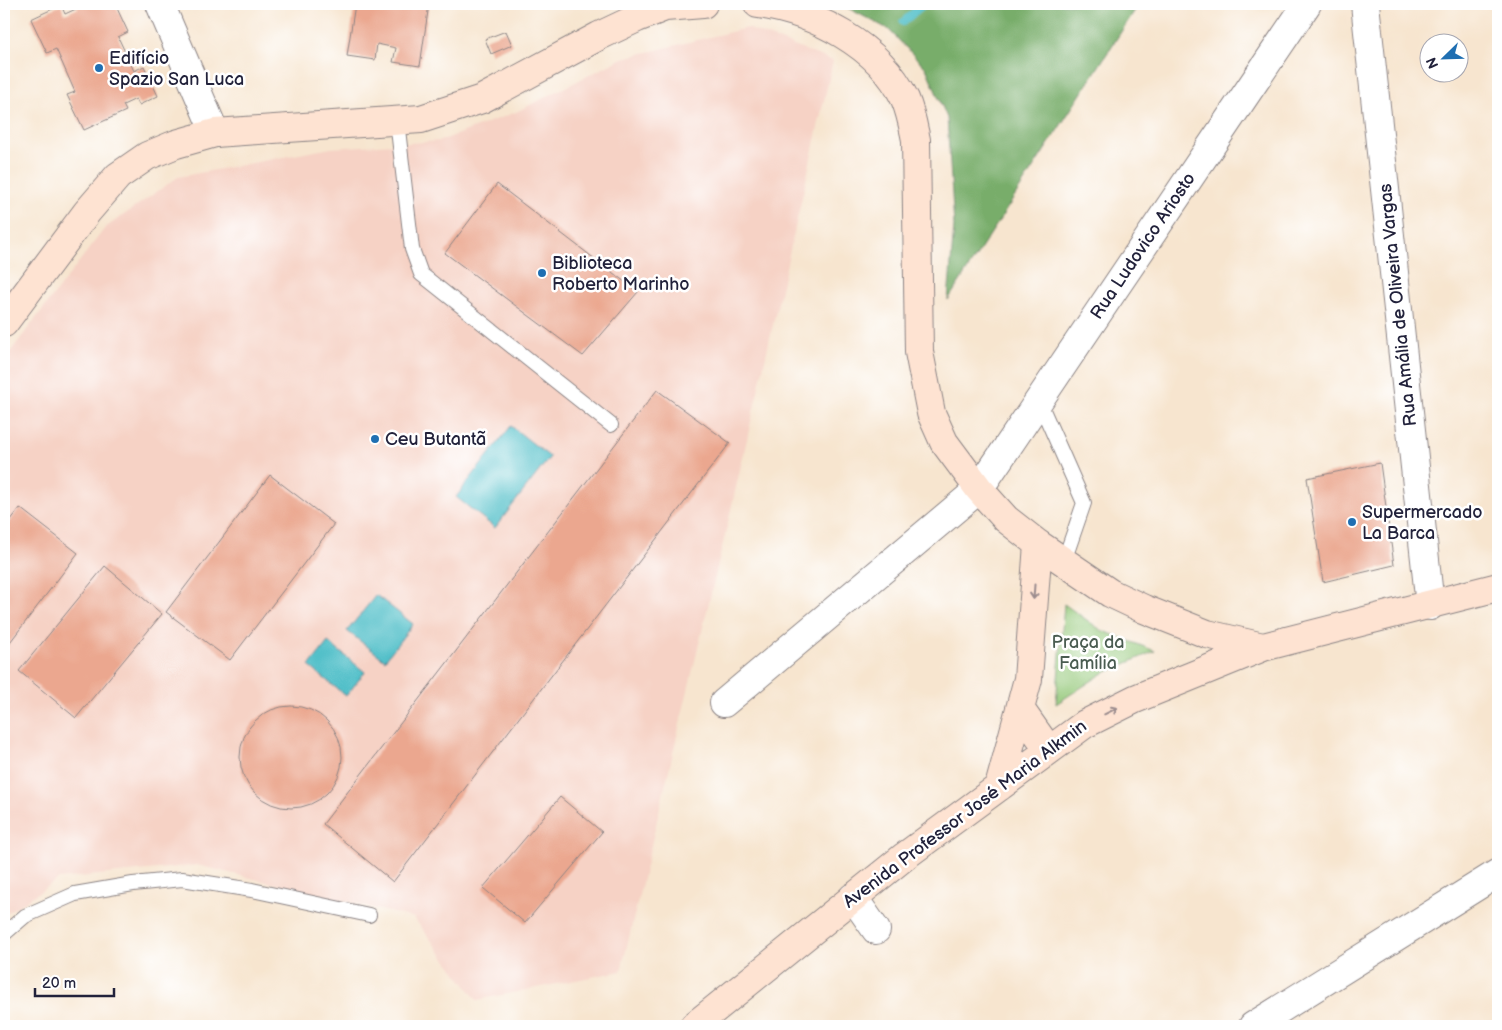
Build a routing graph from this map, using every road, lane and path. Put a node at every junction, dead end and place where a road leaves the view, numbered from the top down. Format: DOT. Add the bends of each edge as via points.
graph roads {
  1 [pos="160,4"];
  2 [pos="703,4"];
  3 [pos="758,4"];
  4 [pos="1307,4"];
  5 [pos="1365,4"];
  6 [pos="663,5"];
  7 [pos="397,121"];
  8 [pos="215,133"];
  9 [pos="4,323"];
  10 [pos="1039,401"];
  11 [pos="611,425"];
  12 [pos="979,489"];
  13 [pos="1038,544"];
  14 [pos="1064,561"];
  15 [pos="1498,587"];
  16 [pos="1430,606"];
  17 [pos="1263,647"];
  18 [pos="724,704"];
  19 [pos="1020,709"];
  20 [pos="1049,750"];
  21 [pos="999,787"];
  22 [pos="1498,873"];
  23 [pos="853,897"];
  24 [pos="369,915"];
  25 [pos="876,930"];
  26 [pos="4,934"];
  27 [pos="694,1026"];
  28 [pos="1253,1026"];
  1 -- 8 [label="street"];
  2 -- 6 [label="main road"];
  3 -- 12 [label="main road" via="783,7 841,34 866,52 890,76 904,98 916,140 919,352 923,382 931,413 944,442"];
  4 -- 10 [label="street, Rua Ludovico Ariosto"];
  5 -- 16 [label="street, Rua Amália de Oliveira Vargas"];
  6 -- 7 [label="main road" via="482,98 421,119"];
  7 -- 8 [label="main road"];
  7 -- 11 [label="lane" via="412,249 422,274"];
  8 -- 9 [label="main road" via="146,156 118,176"];
  10 -- 12 [label="street, Rua Ludovico Ariosto"];
  10 -- 14 [label="lane" via="1084,503"];
  12 -- 13 [label="main road" via="1006,519"];
  12 -- 18 [label="street, Rua Ludovico Ariosto"];
  13 -- 14 [label="main road"];
  13 -- 19 [label="main road, one-way" via="1028,679"];
  14 -- 17 [label="main road" via="1110,593 1144,609 1207,634"];
  15 -- 16 [label="main road, Avenida Professor José Maria Alkmin"];
  16 -- 17 [label="main road, Avenida Professor José Maria Alkmin"];
  20 -- 17 [label="main road, Avenida Professor José Maria Alkmin, one-way" via="1085,724 1135,699"];
  19 -- 20 [label="main road"];
  19 -- 21 [label="main road"];
  20 -- 21 [label="main road, Avenida Professor José Maria Alkmin"];
  21 -- 23 [label="main road, Avenida Professor José Maria Alkmin"];
  22 -- 28 [label="street"];
  23 -- 25 [label="street"];
  23 -- 27 [label="main road, Avenida Professor José Maria Alkmin"];
  24 -- 26 [label="lane" via="182,879 75,894 25,916"];
}
